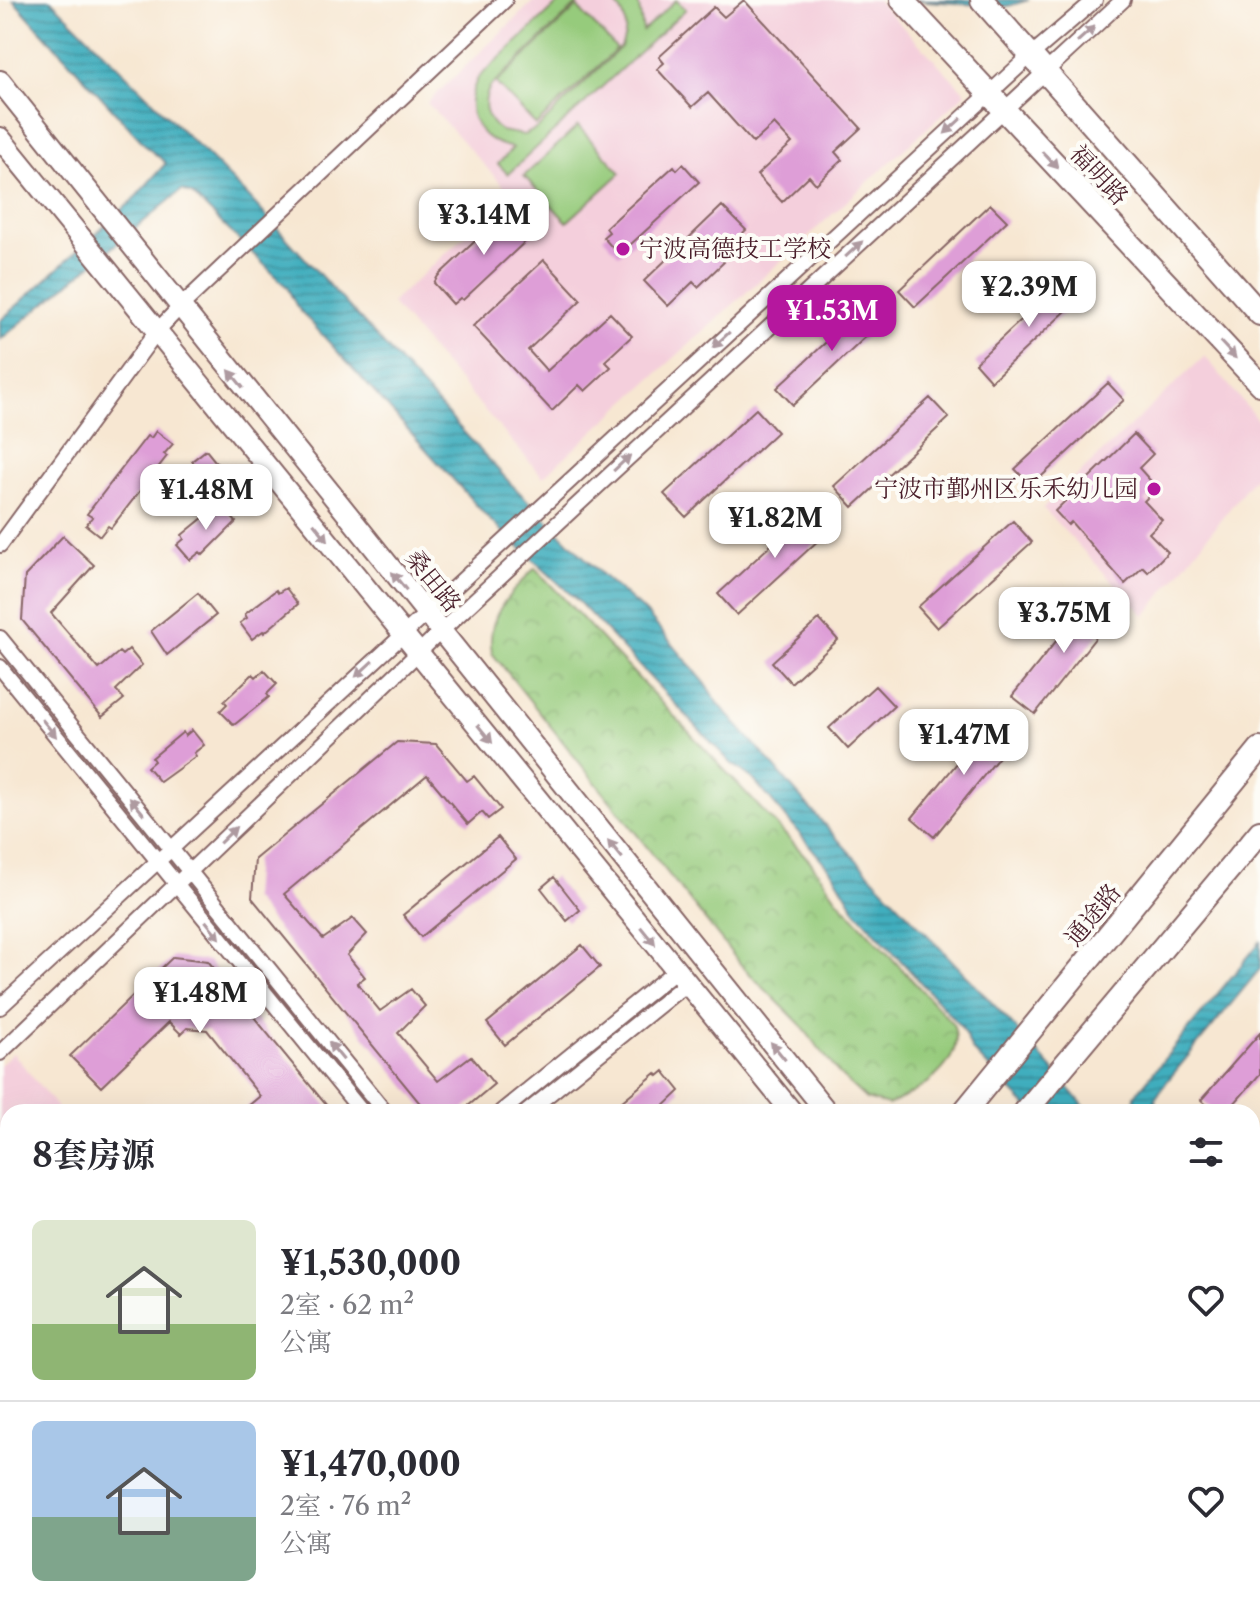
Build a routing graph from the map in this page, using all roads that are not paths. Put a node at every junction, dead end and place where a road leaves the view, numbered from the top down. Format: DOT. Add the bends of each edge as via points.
graph roads {
  1 [pos="505,0"];
  2 [pos="902,0"];
  3 [pos="982,0"];
  4 [pos="1095,0"];
  5 [pos="1123,0"];
  6 [pos="1038,63"];
  7 [pos="0,81"];
  8 [pos="996,103"];
  9 [pos="0,138"];
  10 [pos="179,308"];
  11 [pos="1260,314"];
  12 [pos="157,331"];
  13 [pos="1260,384"];
  14 [pos="0,545"];
  15 [pos="425,613"];
  16 [pos="440,632"];
  17 [pos="403,634"];
  18 [pos="0,638"];
  19 [pos="418,652"];
  20 [pos="0,667"];
  21 [pos="1260,749"];
  22 [pos="1260,832"];
  23 [pos="171,849"];
  24 [pos="157,862"];
  25 [pos="190,872"];
  26 [pos="177,886"];
  27 [pos="681,976"];
  28 [pos="0,1007"];
  29 [pos="0,1053"];
  30 [pos="355,1104"];
  31 [pos="378,1104"];
  32 [pos="512,1104"];
  33 [pos="536,1104"];
  34 [pos="785,1104"];
  35 [pos="821,1104"];
  36 [pos="971,1104"];
  37 [pos="1032,1104"];
  1 -- 10 [label="street"];
  2 -- 8 [label="main road, 福明路"];
  3 -- 6 [label="main road, 福明路"];
  4 -- 6 [label="street"];
  6 -- 5 [label="street, one-way"];
  6 -- 8 [label="street"];
  6 -- 8 [label="street"];
  6 -- 11 [label="main road, 福明路"];
  7 -- 10 [label="main road, 桑田路"];
  8 -- 13 [label="main road, 福明路, one-way"];
  8 -- 15 [label="street, one-way"];
  16 -- 8 [label="street, one-way"];
  9 -- 12 [label="main road"];
  10 -- 12 [label="street"];
  15 -- 10 [label="main road, 桑田路, one-way"];
  12 -- 14 [label="street"];
  12 -- 17 [label="main road, one-way"];
  15 -- 16 [label="main road, 桑田路"];
  15 -- 17 [label="street"];
  16 -- 19 [label="street"];
  35 -- 16 [label="main road, 桑田路, one-way"];
  17 -- 19 [label="main road"];
  17 -- 23 [label="street, one-way"];
  23 -- 18 [label="street, one-way"];
  25 -- 19 [label="street, one-way"];
  19 -- 27 [label="main road, one-way"];
  20 -- 24 [label="street, one-way"];
  21 -- 36 [label="main road, 通途路"];
  22 -- 37 [label="main road"];
  23 -- 24 [label="street"];
  23 -- 25 [label="street"];
  24 -- 26 [label="street"];
  24 -- 28 [label="street"];
  25 -- 26 [label="street"];
  31 -- 25 [label="street, one-way"];
  26 -- 29 [label="street"];
  26 -- 30 [label="street, one-way"];
  27 -- 32 [label="street"];
  27 -- 33 [label="street"];
  27 -- 34 [label="main road"];
}
